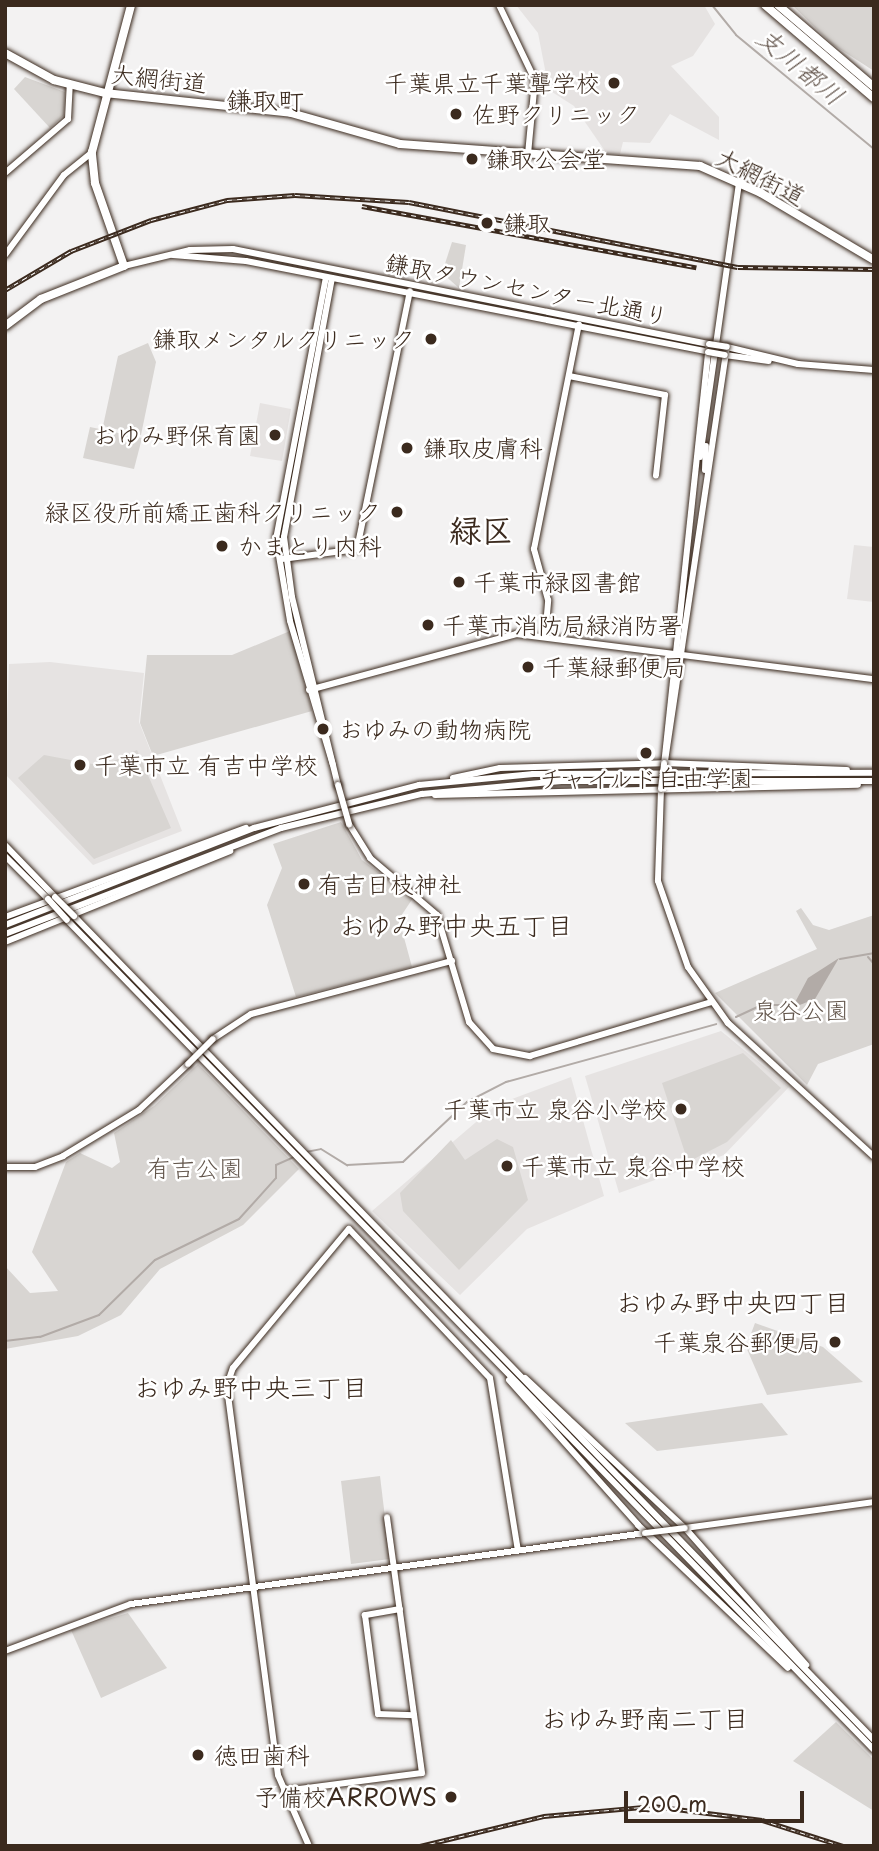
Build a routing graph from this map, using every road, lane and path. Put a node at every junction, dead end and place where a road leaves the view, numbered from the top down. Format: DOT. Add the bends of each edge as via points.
graph roads {
  1 [pos="131,5"];
  2 [pos="499,5"];
  3 [pos="765,5"];
  4 [pos="778,5"];
  5 [pos="5,53"];
  6 [pos="70,84"];
  7 [pos="874,87"];
  8 [pos="105,93"];
  9 [pos="874,98"];
  10 [pos="92,152"];
  11 [pos="528,154"];
  12 [pos="5,173"];
  13 [pos="739,182"];
  14 [pos="5,255"];
  15 [pos="173,255"];
  16 [pos="873,259"];
  17 [pos="124,266"];
  18 [pos="329,269"];
  19 [pos="329,279"];
  20 [pos="411,286"];
  21 [pos="410,294"];
  22 [pos="580,320"];
  23 [pos="5,326"];
  24 [pos="578,328"];
  25 [pos="709,344"];
  26 [pos="726,351"];
  27 [pos="708,352"];
  28 [pos="874,370"];
  29 [pos="569,376"];
  30 [pos="708,412"];
  31 [pos="698,463"];
  32 [pos="656,475"];
  33 [pos="705,489"];
  34 [pos="276,559"];
  35 [pos="285,559"];
  36 [pos="545,637"];
  37 [pos="672,654"];
  38 [pos="681,656"];
  39 [pos="874,679"];
  40 [pos="317,688"];
  41 [pos="309,690"];
  42 [pos="664,763"];
  43 [pos="333,765"];
  44 [pos="874,772"];
  45 [pos="858,773"];
  46 [pos="448,780"];
  47 [pos="874,781"];
  48 [pos="661,789"];
  49 [pos="422,794"];
  50 [pos="254,828"];
  51 [pos="247,841"];
  52 [pos="5,845"];
  53 [pos="5,856"];
  54 [pos="52,898"];
  55 [pos="74,916"];
  56 [pos="5,917"];
  57 [pos="67,920"];
  58 [pos="5,925"];
  59 [pos="5,934"];
  60 [pos="5,943"];
  61 [pos="452,961"];
  62 [pos="711,1002"];
  63 [pos="295,1149"];
  64 [pos="874,1157"];
  65 [pos="305,1160"];
  66 [pos="5,1167"];
  67 [pos="494,1359"];
  68 [pos="517,1374"];
  69 [pos="874,1503"];
  70 [pos="387,1517"];
  71 [pos="685,1528"];
  72 [pos="645,1532"];
  73 [pos="519,1550"];
  74 [pos="394,1567"];
  75 [pos="253,1586"];
  76 [pos="400,1609"];
  77 [pos="5,1651"];
  78 [pos="816,1679"];
  79 [pos="811,1686"];
  80 [pos="414,1715"];
  81 [pos="874,1740"];
  82 [pos="874,1751"];
  83 [pos="284,1791"];
  84 [pos="309,1846"];
  1 -- 8 [label="main road"];
  2 -- 11 [label="street" via="535,80"];
  3 -- 9 [label="main road"];
  4 -- 7 [label="main road"];
  5 -- 6 [label="main road, 大網街道"];
  6 -- 8 [label="main road, 大網街道"];
  6 -- 12 [label="street" via="68,119"];
  8 -- 10 [label="main road"];
  8 -- 11 [label="main road, 大網街道" via="291,113 400,144"];
  10 -- 14 [label="street" via="64,176"];
  10 -- 17 [label="main road" via="99,196"];
  11 -- 13 [label="main road, 大網街道" via="700,166"];
  13 -- 16 [label="main road, 大網街道"];
  13 -- 30 [label="street"];
  15 -- 17 [label="street, 鎌取タウンセンター北通り"];
  15 -- 18 [label="street, 鎌取タウンセンター北通り" via="233,249"];
  15 -- 19 [label="street, 鎌取タウンセンター北通り" via="223,258"];
  17 -- 23 [label="main road, 鎌取タウンセンター北通り" via="41,299"];
  18 -- 19 [label="street"];
  18 -- 20 [label="street, 鎌取タウンセンター北通り"];
  19 -- 21 [label="street, 鎌取タウンセンター北通り"];
  19 -- 34 [label="street" via="279,500"];
  19 -- 35 [label="street" via="288,503"];
  20 -- 21 [label="street"];
  20 -- 22 [label="street, 鎌取タウンセンター北通り"];
  21 -- 24 [label="street, 鎌取タウンセンター北通り"];
  21 -- 35 [label="street" via="357,549"];
  22 -- 24 [label="street"];
  22 -- 25 [label="street, 鎌取タウンセンター北通り"];
  24 -- 27 [label="street, 鎌取タウンセンター北通り"];
  24 -- 29 [label="street"];
  25 -- 26 [label="street, 鎌取タウンセンター北通り, bridge"];
  25 -- 27 [label="street"];
  26 -- 27 [label="street, 鎌取タウンセンター北通り, bridge"];
  26 -- 28 [label="street" via="844,370"];
  26 -- 33 [label="street"];
  27 -- 31 [label="street"];
  29 -- 32 [label="street" via="666,395"];
  29 -- 36 [label="street" via="534,549 548,600"];
  30 -- 31 [label="street"];
  30 -- 33 [label="street"];
  31 -- 37 [label="street"];
  33 -- 38 [label="street"];
  34 -- 35 [label="street"];
  34 -- 41 [label="street"];
  35 -- 40 [label="street"];
  36 -- 37 [label="street"];
  36 -- 40 [label="street" via="481,640"];
  37 -- 38 [label="street"];
  37 -- 42 [label="street"];
  38 -- 39 [label="street"];
  38 -- 42 [label="street" via="671,751"];
  40 -- 41 [label="street"];
  40 -- 43 [label="street"];
  41 -- 43 [label="street"];
  42 -- 45 [label="street"];
  42 -- 46 [label="street" via="500,768"];
  42 -- 48 [label="street, bridge"];
  43 -- 61 [label="street, bridge" via="349,824 370,858 437,915"];
  44 -- 45 [label="street"];
  45 -- 46 [label="street" via="533,774"];
  46 -- 50 [label="street" via="335,803"];
  47 -- 48 [label="street"];
  47 -- 49 [label="street" via="561,781"];
  48 -- 49 [label="street"];
  48 -- 62 [label="street" via="656,852 662,897 683,958"];
  49 -- 51 [label="street" via="336,812"];
  50 -- 54 [label="street"];
  50 -- 58 [label="street"];
  51 -- 55 [label="street"];
  51 -- 59 [label="street"];
  52 -- 54 [label="street"];
  53 -- 54 [label="street"];
  54 -- 55 [label="street, bridge"];
  54 -- 56 [label="street"];
  54 -- 57 [label="street, bridge"];
  55 -- 57 [label="street"];
  55 -- 63 [label="street"];
  57 -- 60 [label="street"];
  57 -- 63 [label="street"];
  61 -- 62 [label="street" via="473,1030 493,1049 519,1057"];
  61 -- 66 [label="street, bridge" via="251,1014 213,1039 139,1110 63,1156 35,1167"];
  62 -- 64 [label="street"];
  63 -- 65 [label="street"];
  65 -- 67 [label="street"];
  65 -- 68 [label="street"];
  67 -- 72 [label="street"];
  67 -- 79 [label="street"];
  68 -- 71 [label="street"];
  68 -- 78 [label="street"];
  69 -- 71 [label="street"];
  70 -- 74 [label="street"];
  71 -- 72 [label="street, bridge"];
  71 -- 78 [label="street"];
  72 -- 73 [label="street"];
  72 -- 79 [label="street"];
  73 -- 74 [label="street"];
  73 -- 75 [label="street" via="490,1378 349,1229 229,1376"];
  74 -- 75 [label="street"];
  74 -- 76 [label="street"];
  75 -- 77 [label="street" via="131,1604"];
  75 -- 83 [label="street"];
  76 -- 80 [label="street"];
  76 -- 80 [label="street" via="365,1615 378,1714"];
  78 -- 81 [label="street"];
  79 -- 82 [label="street"];
  80 -- 83 [label="street" via="422,1773"];
  83 -- 84 [label="street"];
}
